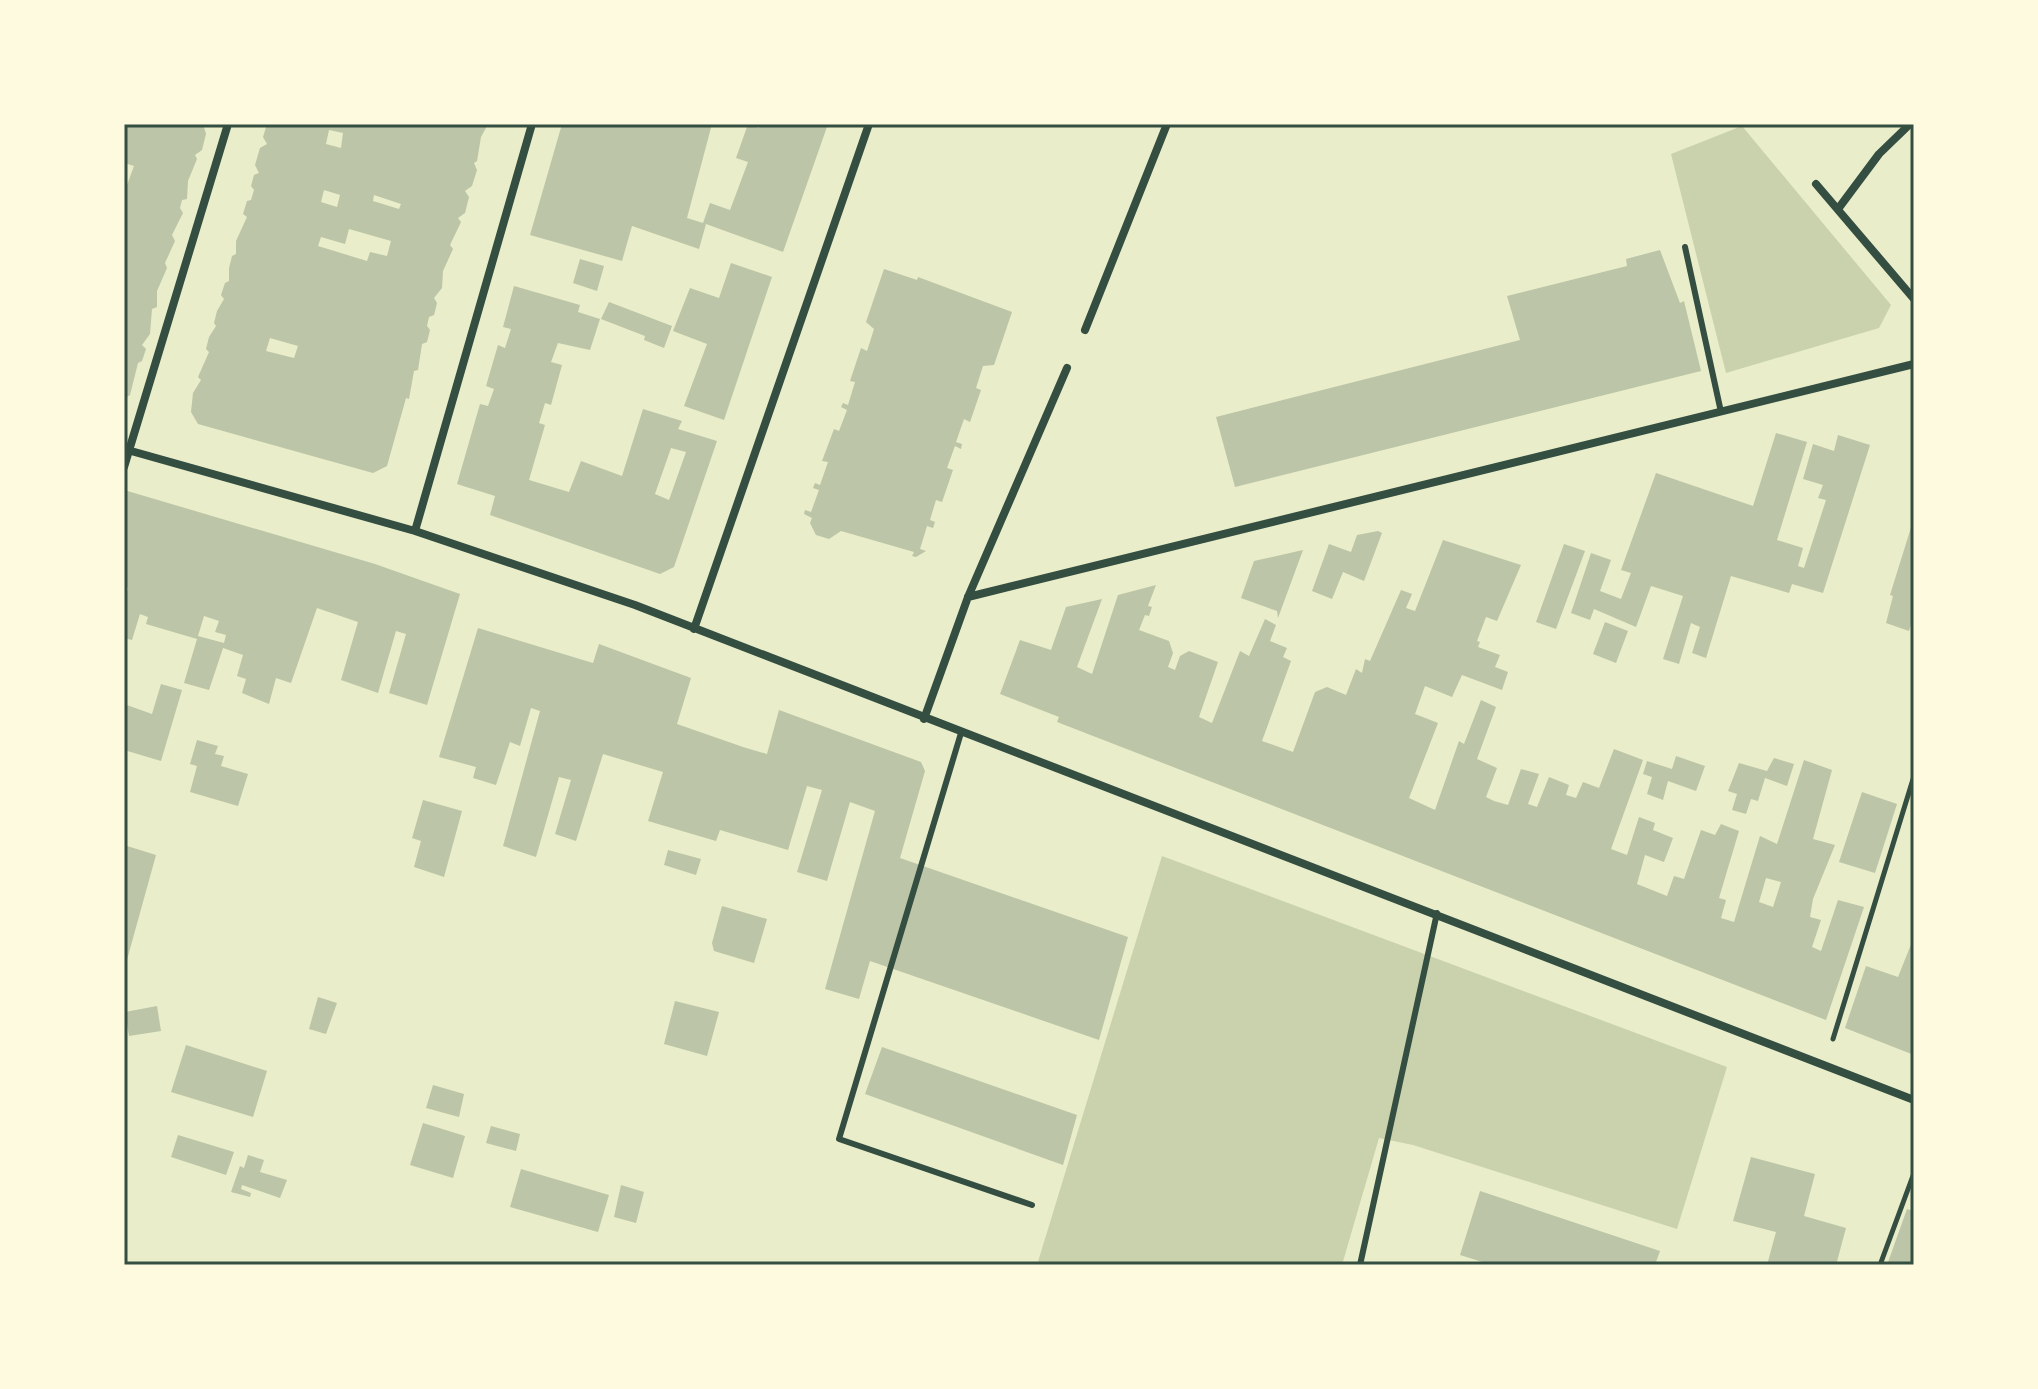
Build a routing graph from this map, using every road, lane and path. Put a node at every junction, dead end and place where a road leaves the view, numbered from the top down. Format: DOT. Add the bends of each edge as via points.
graph roads {
  1 [pos="228,124"];
  2 [pos="532,124"];
  3 [pos="869,124"];
  4 [pos="1167,124"];
  5 [pos="1910,124"];
  6 [pos="1816,184"];
  7 [pos="1838,209"];
  8 [pos="1685,247"];
  9 [pos="1914,299"];
  10 [pos="1085,330"];
  11 [pos="1914,364"];
  12 [pos="1067,368"];
  13 [pos="1721,412"];
  14 [pos="127,450"];
  15 [pos="124,467"];
  16 [pos="415,531"];
  17 [pos="968,597"];
  18 [pos="694,629"];
  19 [pos="924,719"];
  20 [pos="961,733"];
  21 [pos="1914,776"];
  22 [pos="1437,913"];
  23 [pos="1825,1063"];
  24 [pos="1914,1100"];
  25 [pos="1914,1173"];
  26 [pos="1032,1205"];
  27 [pos="1360,1265"];
  28 [pos="1880,1265"];
  1 -- 14 [label="street"];
  2 -- 16 [label="street"];
  3 -- 18 [label="street"];
  4 -- 10 [label="street"];
  5 -- 7 [label="street" via="1879,154"];
  6 -- 7 [label="street"];
  7 -- 9 [label="street"];
  8 -- 13 [label="lane"];
  11 -- 13 [label="street"];
  12 -- 17 [label="street"];
  13 -- 17 [label="street"];
  14 -- 15 [label="street"];
  14 -- 16 [label="street"];
  16 -- 18 [label="street"];
  17 -- 19 [label="street"];
  18 -- 19 [label="street"];
  19 -- 20 [label="street"];
  20 -- 22 [label="street"];
  20 -- 26 [label="lane" via="839,1139"];
  21 -- 23 [label="path"];
  22 -- 23 [label="street"];
  22 -- 27 [label="lane"];
  23 -- 24 [label="street"];
  25 -- 28 [label="path"];
}
